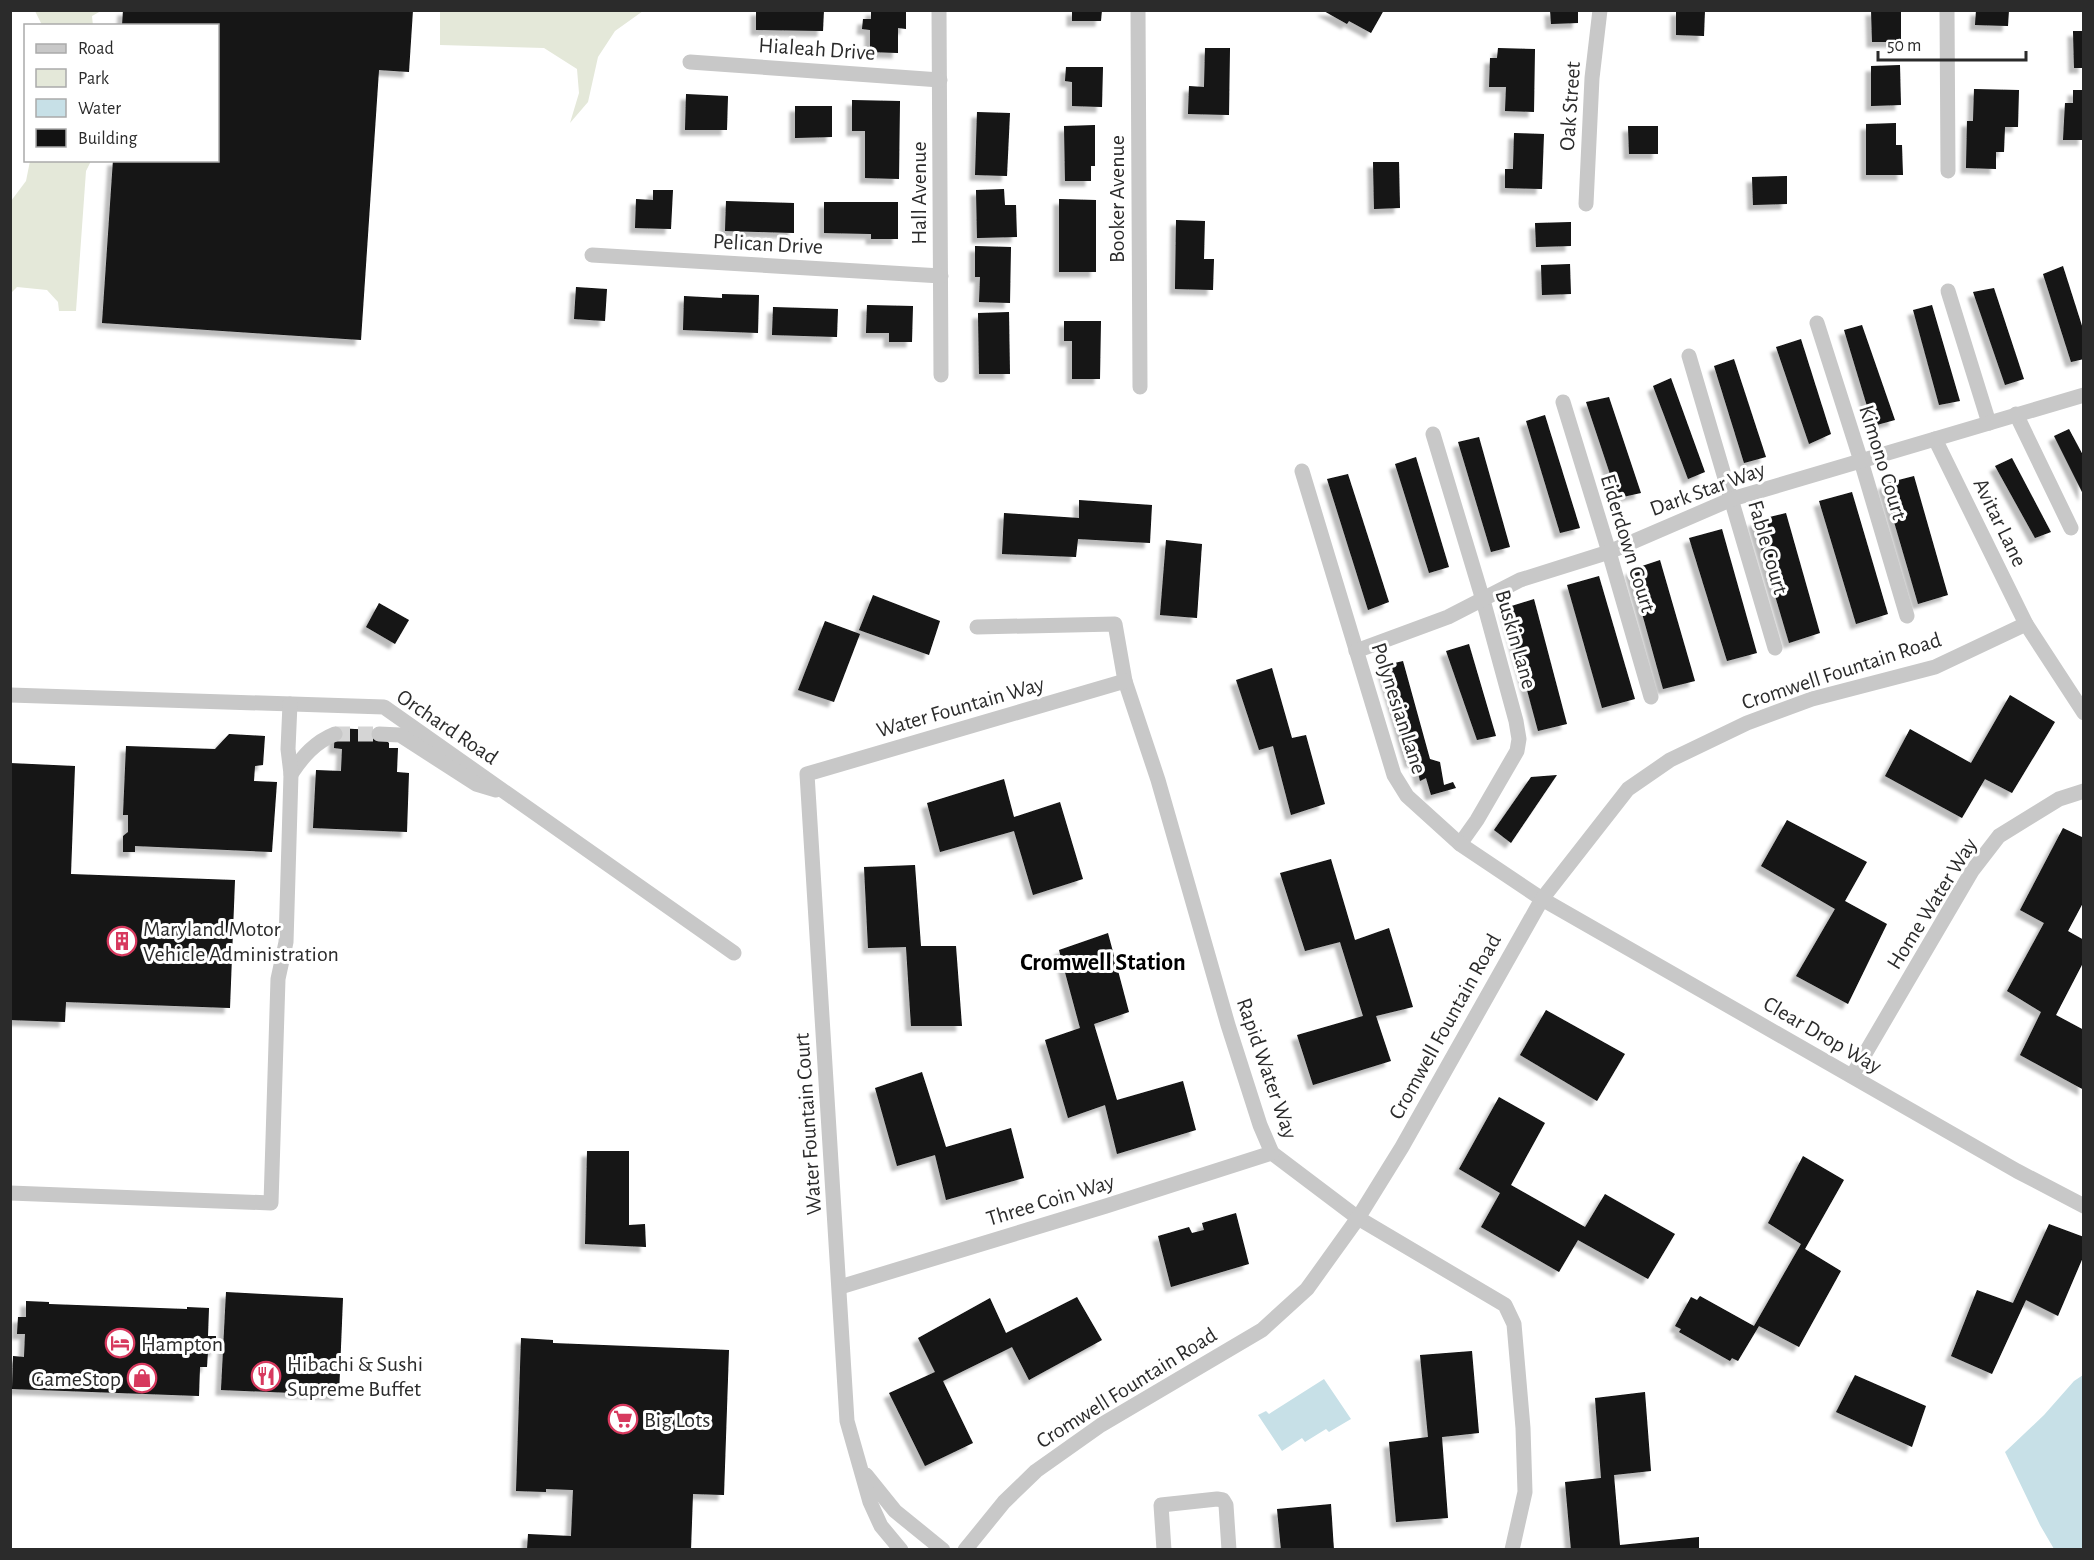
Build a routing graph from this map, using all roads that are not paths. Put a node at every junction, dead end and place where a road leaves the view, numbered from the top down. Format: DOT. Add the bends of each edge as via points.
graph roads {
  1 [pos="939,10"];
  2 [pos="1138,10"];
  3 [pos="1600,10"];
  4 [pos="1947,10"];
  5 [pos="690,62"];
  6 [pos="940,80"];
  7 [pos="1948,171"];
  8 [pos="1586,204"];
  9 [pos="592,255"];
  10 [pos="941,276"];
  11 [pos="1948,291"];
  12 [pos="1817,323"];
  13 [pos="1689,356"];
  14 [pos="941,375"];
  15 [pos="1140,387"];
  16 [pos="2084,395"];
  17 [pos="1563,402"];
  18 [pos="2016,414"];
  19 [pos="1989,423"];
  20 [pos="1433,434"];
  21 [pos="1935,439"];
  22 [pos="1861,461"];
  23 [pos="1302,471"];
  24 [pos="1732,499"];
  25 [pos="2071,528"];
  26 [pos="1609,552"];
  27 [pos="1483,600"];
  28 [pos="1907,616"];
  29 [pos="2026,624"];
  30 [pos="977,627"];
  31 [pos="1775,648"];
  32 [pos="1356,651"];
  33 [pos="1125,681"];
  34 [pos="10,695"];
  35 [pos="1651,697"];
  36 [pos="290,704"];
  37 [pos="2084,712"];
  38 [pos="335,734"];
  39 [pos="379,734"];
  40 [pos="291,774"];
  41 [pos="807,774"];
  42 [pos="2084,791"];
  43 [pos="507,793"];
  44 [pos="1460,844"];
  45 [pos="1542,899"];
  46 [pos="734,953"];
  47 [pos="1852,1076"];
  48 [pos="1272,1153"];
  49 [pos="10,1193"];
  50 [pos="2084,1206"];
  51 [pos="1358,1218"];
  52 [pos="840,1287"];
  53 [pos="862,1470"];
  54 [pos="901,1550"];
  55 [pos="943,1550"];
  56 [pos="965,1550"];
  57 [pos="1164,1550"];
  58 [pos="1229,1550"];
  59 [pos="1512,1550"];
  1 -- 6 [label="street, Hall Avenue"];
  2 -- 15 [label="street, Booker Avenue"];
  3 -- 8 [label="street, Oak Street" via="1592,78"];
  4 -- 7 [label="street"];
  5 -- 6 [label="street, Hialeah Drive"];
  6 -- 10 [label="street, Hall Avenue"];
  9 -- 10 [label="street, Pelican Drive"];
  10 -- 14 [label="street, Hall Avenue"];
  11 -- 19 [label="street"];
  12 -- 22 [label="street, Kimono Court"];
  13 -- 24 [label="street, Fable Court"];
  16 -- 18 [label="street, Dark Star Way"];
  17 -- 26 [label="street, Eiderdown Court"];
  18 -- 19 [label="street, Dark Star Way"];
  18 -- 25 [label="street"];
  19 -- 21 [label="street, Dark Star Way"];
  20 -- 27 [label="street, Buskin Lane"];
  21 -- 22 [label="street, Dark Star Way"];
  21 -- 29 [label="street, Avitar Lane"];
  22 -- 24 [label="street, Dark Star Way"];
  22 -- 28 [label="street, Kimono Court"];
  23 -- 32 [label="street, Polynesian Lane"];
  24 -- 26 [label="street, Dark Star Way"];
  24 -- 31 [label="street, Fable Court"];
  26 -- 27 [label="street, Dark Star Way" via="1520,580"];
  26 -- 35 [label="street, Eiderdown Court"];
  27 -- 32 [label="street, Dark Star Way"];
  27 -- 44 [label="street, Buskin Lane" via="1519,739 1517,752"];
  29 -- 37 [label="street, Avitar Lane"];
  29 -- 45 [label="street, Cromwell Fountain Road" via="1935,667 1812,699 1747,723 1670,760 1628,789"];
  30 -- 33 [label="street, Rapid Water Way" via="1115,624"];
  32 -- 44 [label="street, Polynesian Lane" via="1394,775 1407,796"];
  33 -- 41 [label="street, Water Fountain Way"];
  33 -- 48 [label="street, Rapid Water Way" via="1158,780 1228,1025"];
  34 -- 36 [label="street, Orchard Road"];
  36 -- 40 [label="street"];
  36 -- 43 [label="street, Orchard Road" via="384,707"];
  38 -- 40 [label="street" via="304,754"];
  39 -- 43 [label="street" via="400,735 476,784"];
  40 -- 49 [label="street" via="286,942 278,978 271,1203"];
  41 -- 52 [label="street, Water Fountain Court"];
  42 -- 47 [label="street, Home Water Way" via="2059,799 1999,836 1972,871"];
  43 -- 46 [label="street, Orchard Road"];
  44 -- 45 [label="street, Polynesian Lane"];
  45 -- 47 [label="street, Clear Drop Way"];
  45 -- 51 [label="street, Cromwell Fountain Road"];
  47 -- 50 [label="street, Clear Drop Way"];
  48 -- 51 [label="street, Rapid Water Way"];
  48 -- 52 [label="street, Three Coin Way"];
  51 -- 56 [label="street, Cromwell Fountain Road" via="1307,1289 1262,1330 1101,1425 1036,1470"];
  51 -- 59 [label="street, Rapid Water Way" via="1504,1305 1514,1324 1525,1492"];
  52 -- 53 [label="street, Water Fountain Court" via="847,1421"];
  53 -- 54 [label="street, Water Fountain Court" via="881,1526"];
  53 -- 55 [label="street, Water Fountain Court" via="895,1511"];
  57 -- 58 [label="street" via="1161,1505 1217,1499 1226,1505"];
}
